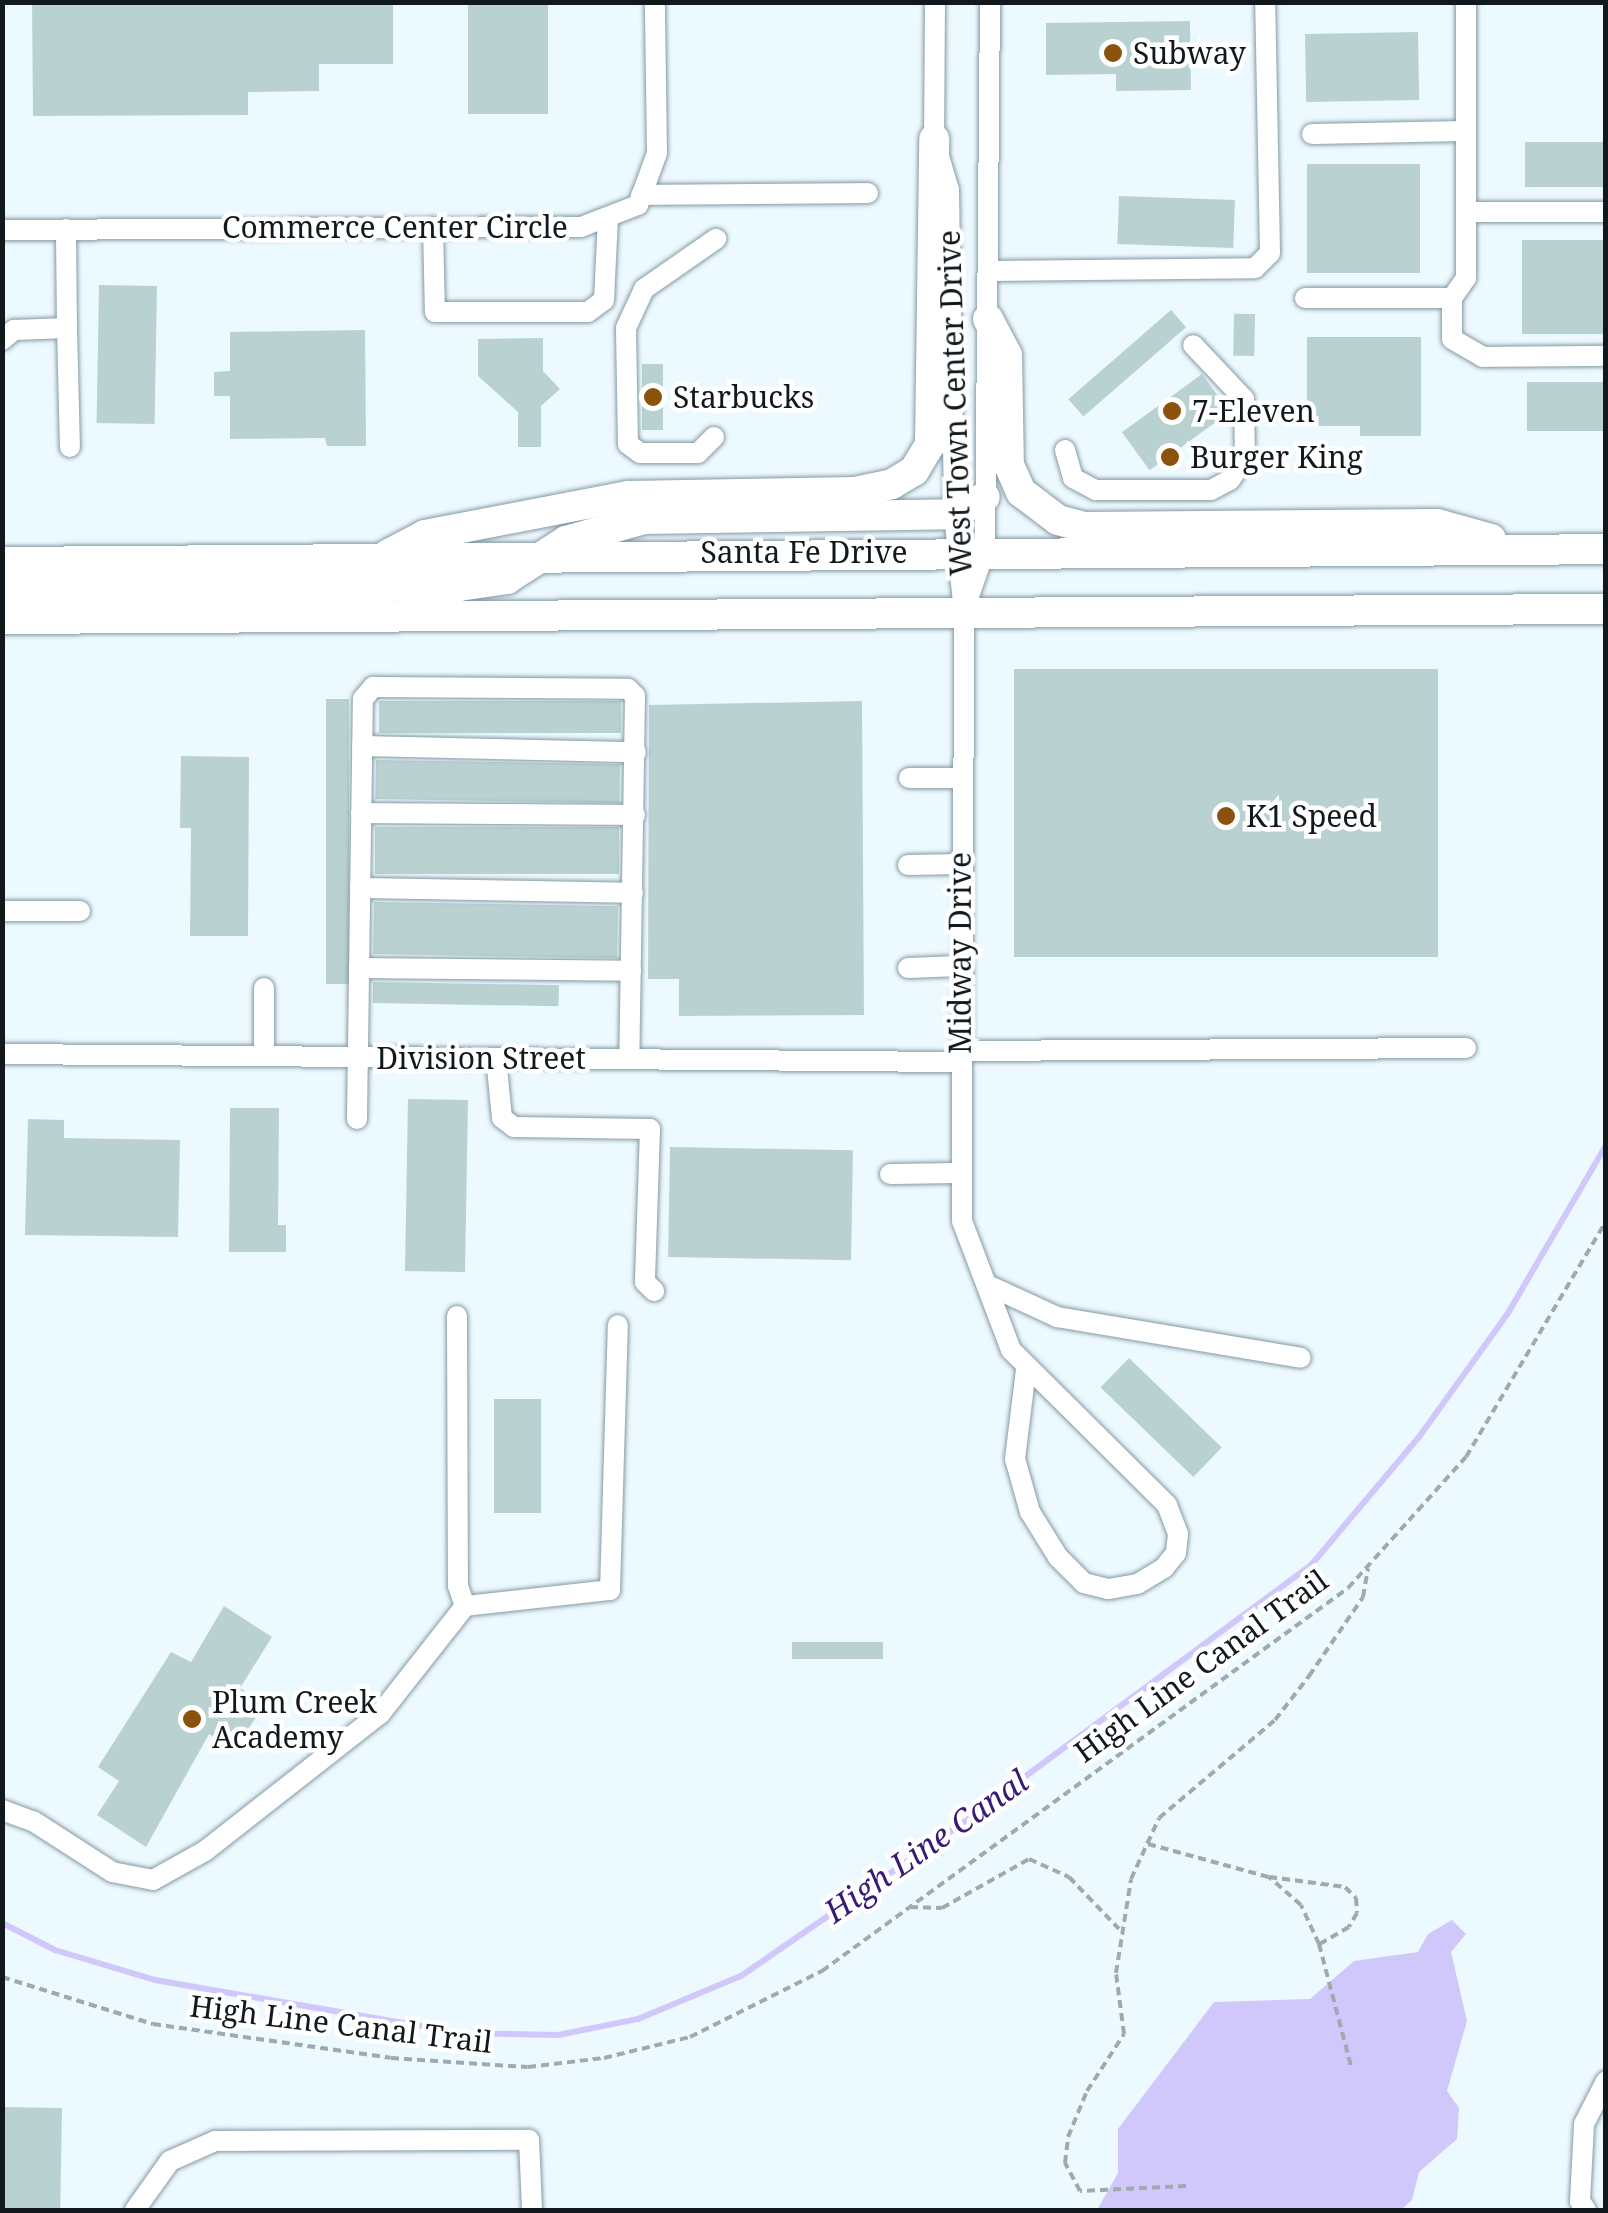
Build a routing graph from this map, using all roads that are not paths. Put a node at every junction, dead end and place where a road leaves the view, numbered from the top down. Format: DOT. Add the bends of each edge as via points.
graph roads {
  1 [pos="655,2"];
  2 [pos="935,2"];
  3 [pos="990,2"];
  4 [pos="1266,2"];
  5 [pos="1466,2"];
  6 [pos="1466,131"];
  7 [pos="1312,134"];
  8 [pos="934,139"];
  9 [pos="868,193"];
  10 [pos="642,195"];
  11 [pos="1466,212"];
  12 [pos="1606,212"];
  13 [pos="608,217"];
  14 [pos="432,228"];
  15 [pos="66,229"];
  16 [pos="2,230"];
  17 [pos="716,239"];
  18 [pos="989,271"];
  19 [pos="1305,298"];
  20 [pos="1452,298"];
  21 [pos="988,319"];
  22 [pos="67,328"];
  23 [pos="2,340"];
  24 [pos="1194,345"];
  25 [pos="1606,356"];
  26 [pos="714,437"];
  27 [pos="70,447"];
  28 [pos="1065,450"];
  29 [pos="985,497"];
  30 [pos="954,514"];
  31 [pos="1528,549"];
  32 [pos="1606,549"];
  33 [pos="971,550"];
  34 [pos="543,554"];
  35 [pos="382,558"];
  36 [pos="2,562"];
  37 [pos="1606,587"];
  38 [pos="2,592"];
  39 [pos="1606,609"];
  40 [pos="1514,610"];
  41 [pos="964,612"];
  42 [pos="2,618"];
  43 [pos="362,746"];
  44 [pos="636,752"];
  45 [pos="908,778"];
  46 [pos="962,778"];
  47 [pos="361,813"];
  48 [pos="634,815"];
  49 [pos="960,864"];
  50 [pos="908,865"];
  51 [pos="360,888"];
  52 [pos="633,893"];
  53 [pos="80,910"];
  54 [pos="2,911"];
  55 [pos="960,966"];
  56 [pos="359,968"];
  57 [pos="908,968"];
  58 [pos="631,972"];
  59 [pos="264,988"];
  60 [pos="1466,1048"];
  61 [pos="2,1054"];
  62 [pos="264,1056"];
  63 [pos="959,1056"];
  64 [pos="358,1057"];
  65 [pos="496,1058"];
  66 [pos="628,1060"];
  67 [pos="357,1119"];
  68 [pos="961,1173"];
  69 [pos="890,1174"];
  70 [pos="992,1287"];
  71 [pos="654,1291"];
  72 [pos="457,1316"];
  73 [pos="618,1326"];
  74 [pos="1301,1358"];
  75 [pos="1026,1370"];
  76 [pos="464,1606"];
  77 [pos="2,1810"];
  78 [pos="1606,2081"];
  79 [pos="135,2210"];
  80 [pos="532,2210"];
  81 [pos="1586,2210"];
  1 -- 10 [label="street" via="657,153"];
  2 -- 8 [label="street, West Town Center Drive"];
  3 -- 18 [label="street, West Town Center Drive"];
  4 -- 18 [label="street" via="1270,253 1255,268"];
  5 -- 6 [label="street"];
  6 -- 7 [label="street"];
  6 -- 11 [label="street"];
  8 -- 30 [label="street, West Town Center Drive" via="949,190"];
  8 -- 35 [label="highway" via="930,444 914,471 892,484 854,492 628,496 425,535"];
  9 -- 10 [label="street"];
  10 -- 13 [label="street, Commerce Center Circle" via="638,205"];
  11 -- 12 [label="street"];
  11 -- 20 [label="street" via="1466,278"];
  13 -- 14 [label="street, Commerce Center Circle" via="580,227"];
  13 -- 14 [label="street" via="604,300 588,312 435,312"];
  14 -- 15 [label="street, Commerce Center Circle"];
  15 -- 16 [label="street, Commerce Center Circle"];
  15 -- 22 [label="street"];
  17 -- 26 [label="street" via="644,289 626,328 628,444 640,453 698,453"];
  18 -- 21 [label="street, West Town Center Drive"];
  19 -- 20 [label="street"];
  20 -- 25 [label="street" via="1452,339 1483,357"];
  21 -- 29 [label="street, West Town Center Drive"];
  21 -- 31 [label="highway" via="1007,355 1009,464 1021,492 1058,520 1085,527 1436,524"];
  22 -- 23 [label="street" via="14,330"];
  22 -- 27 [label="street"];
  24 -- 28 [label="street" via="1244,399 1244,458 1230,480 1211,490 1096,490 1073,478"];
  29 -- 30 [label="highway"];
  29 -- 33 [label="street, West Town Center Drive"];
  30 -- 33 [label="street, West Town Center Drive"];
  30 -- 34 [label="highway" via="644,520 607,526"];
  31 -- 32 [label="highway, Santa Fe Drive"];
  31 -- 33 [label="highway, Santa Fe Drive"];
  33 -- 34 [label="highway, Santa Fe Drive"];
  33 -- 41 [label="street, West Town Center Drive"];
  33 -- 41 [label="street, West Town Center Drive"];
  34 -- 35 [label="highway, Santa Fe Drive"];
  34 -- 38 [label="highway" via="507,578 459,586"];
  35 -- 36 [label="highway, Santa Fe Drive"];
  37 -- 40 [label="highway"];
  39 -- 40 [label="highway, Santa Fe Drive"];
  40 -- 41 [label="highway, Santa Fe Drive"];
  41 -- 42 [label="highway, Santa Fe Drive"];
  41 -- 46 [label="street, Midway Drive"];
  43 -- 44 [label="street"];
  43 -- 44 [label="street" via="363,699 373,687 628,690 637,701"];
  43 -- 47 [label="street"];
  44 -- 48 [label="street"];
  45 -- 46 [label="street"];
  46 -- 49 [label="street, Midway Drive"];
  47 -- 48 [label="street"];
  47 -- 51 [label="street"];
  48 -- 52 [label="street"];
  49 -- 50 [label="street"];
  49 -- 55 [label="street, Midway Drive"];
  51 -- 52 [label="street"];
  51 -- 56 [label="street"];
  52 -- 58 [label="street"];
  53 -- 54 [label="street"];
  55 -- 57 [label="street"];
  55 -- 63 [label="street, Midway Drive"];
  56 -- 58 [label="street"];
  56 -- 64 [label="street"];
  58 -- 66 [label="street"];
  59 -- 62 [label="street"];
  60 -- 63 [label="street, Division Street"];
  61 -- 62 [label="street, Division Street"];
  62 -- 64 [label="street, Division Street"];
  63 -- 66 [label="street, Division Street"];
  63 -- 68 [label="street, Midway Drive"];
  64 -- 65 [label="street, Division Street"];
  64 -- 67 [label="street"];
  65 -- 66 [label="street, Division Street"];
  65 -- 71 [label="street" via="502,1118 514,1127 650,1128 645,1282"];
  68 -- 69 [label="street"];
  68 -- 70 [label="street, Midway Drive" via="967,1239"];
  70 -- 74 [label="street" via="1057,1317"];
  70 -- 75 [label="street, Midway Drive" via="1011,1350"];
  72 -- 76 [label="street" via="458,1586"];
  73 -- 76 [label="street" via="610,1590"];
  75 -- 75 [label="street" via="1015,1458 1030,1512 1058,1557 1084,1583 1108,1589 1137,1584 1164,1568 1176,1552 1178,1534 1167,1505"];
  76 -- 77 [label="street" via="380,1714 205,1851 153,1880 112,1872 33,1820"];
  78 -- 81 [label="street" via="1584,2124 1580,2201"];
  79 -- 80 [label="street" via="170,2161 215,2141 529,2140"];
}
